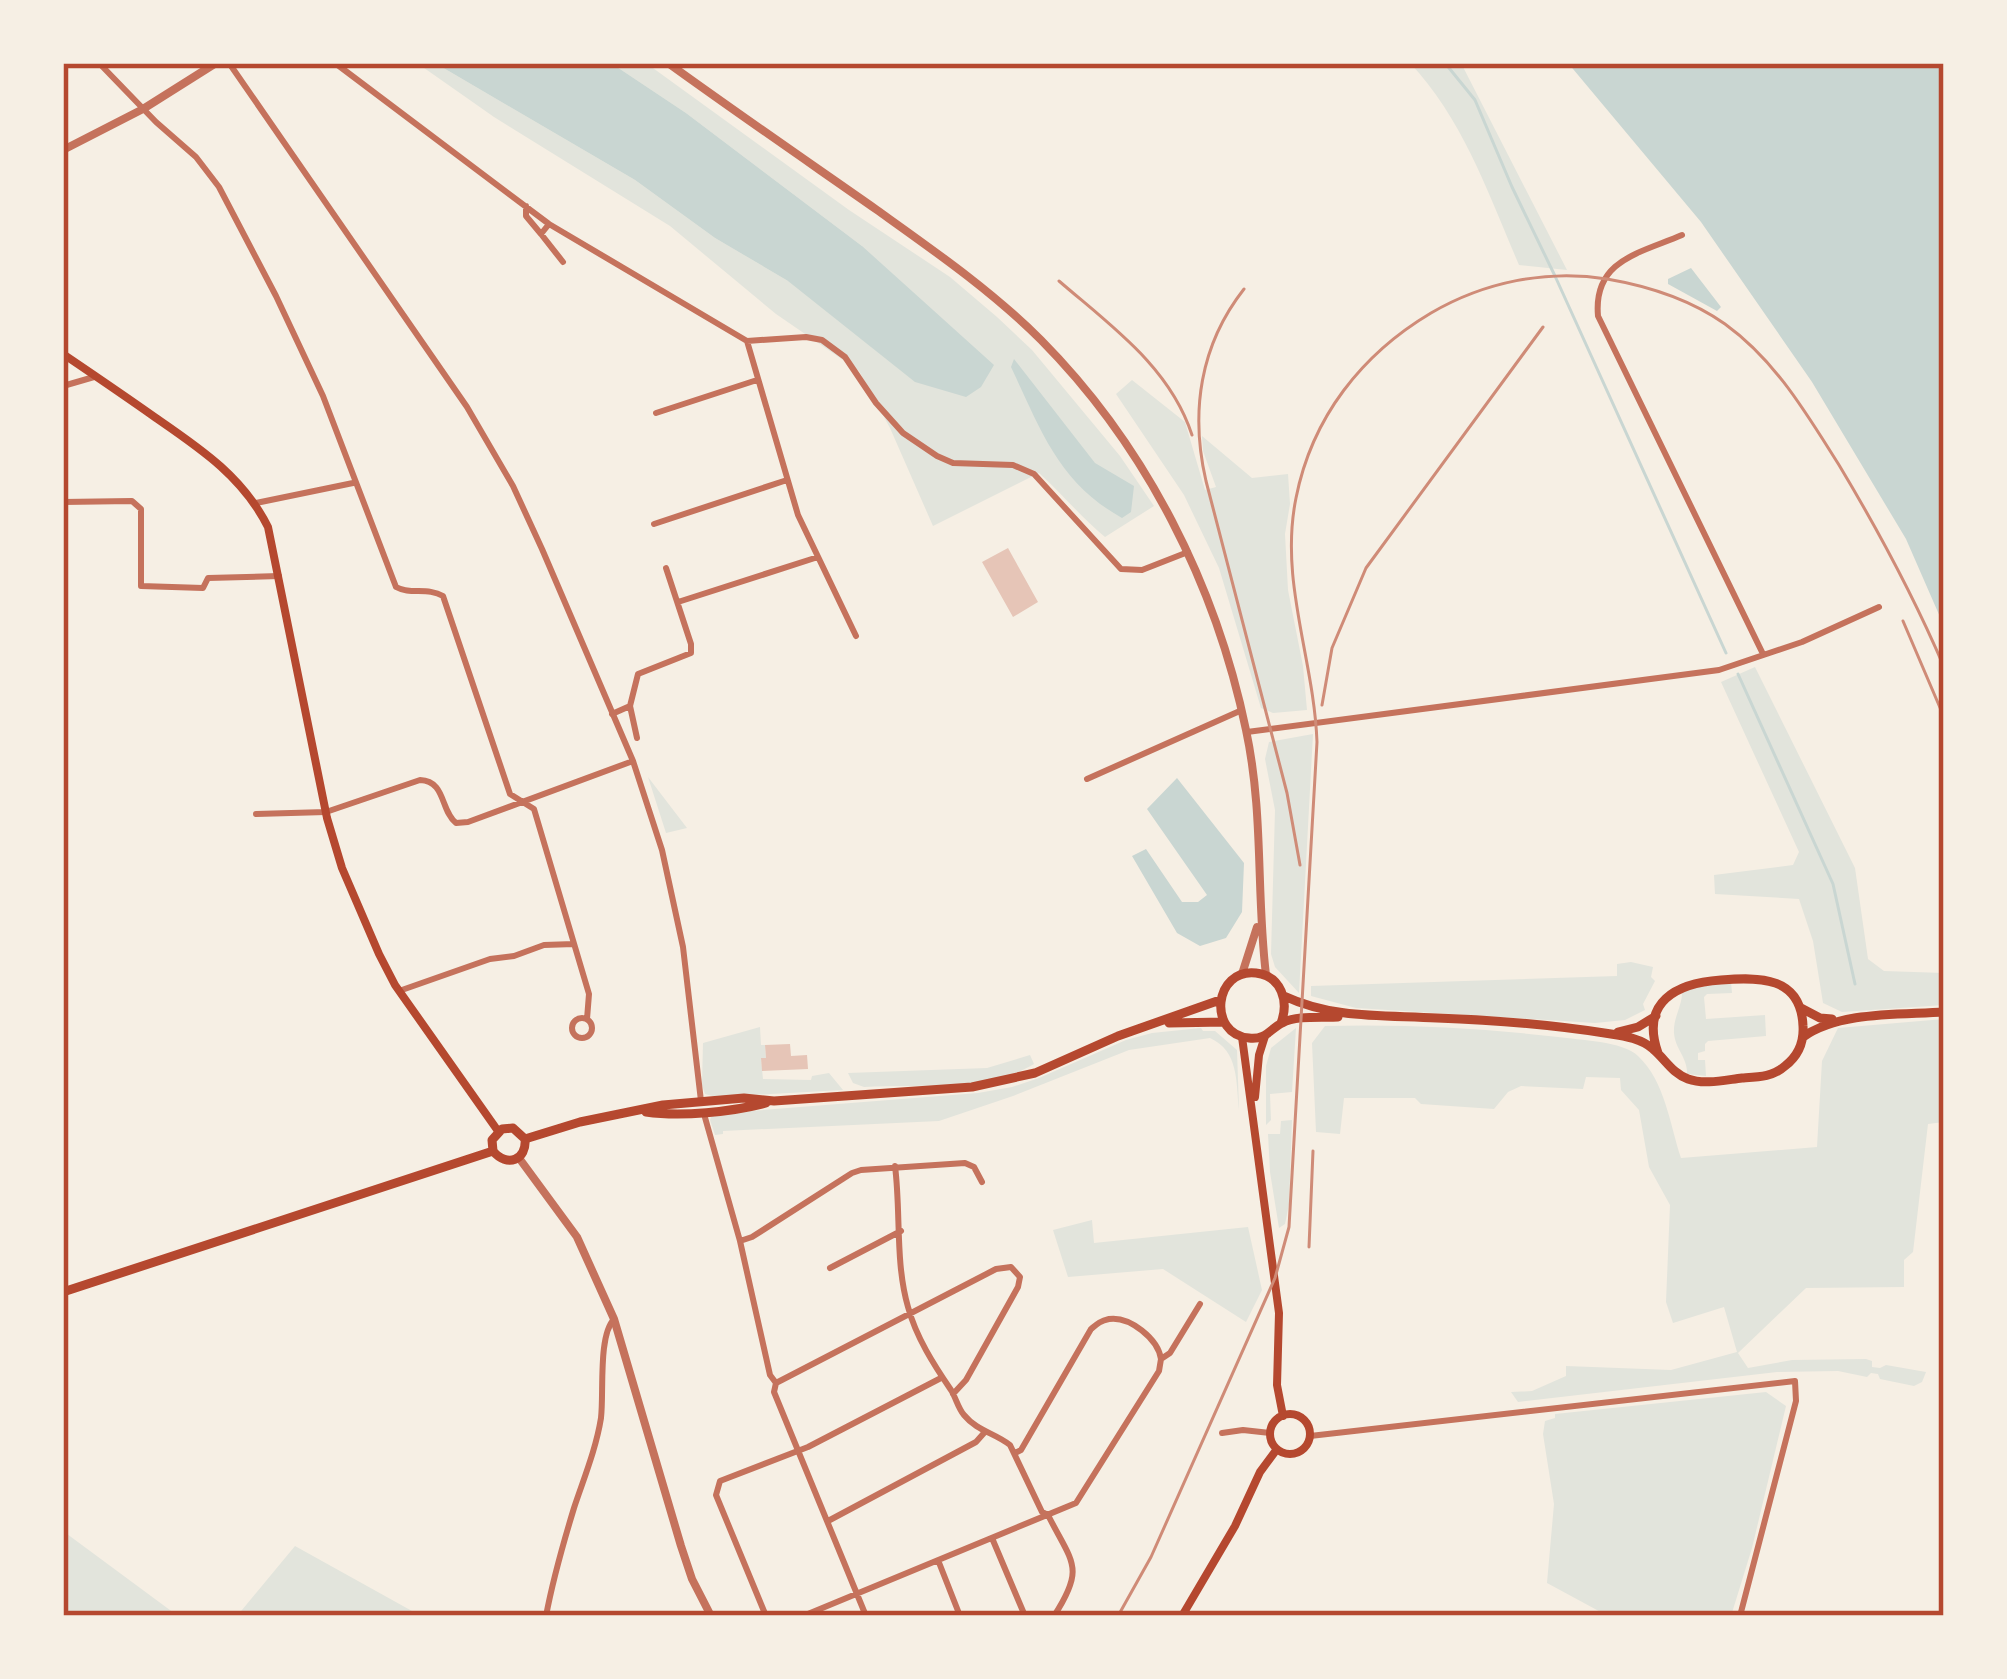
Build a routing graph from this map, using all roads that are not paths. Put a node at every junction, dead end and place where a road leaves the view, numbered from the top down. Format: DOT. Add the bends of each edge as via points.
graph roads {
  1 [pos="99,63"];
  2 [pos="216,63"];
  3 [pos="229,63"];
  4 [pos="335,63"];
  5 [pos="668,63"];
  6 [pos="143,109"];
  7 [pos="63,150"];
  8 [pos="526,206"];
  9 [pos="549,224"];
  10 [pos="541,234"];
  11 [pos="1682,235"];
  12 [pos="563,262"];
  13 [pos="747,341"];
  14 [pos="63,354"];
  15 [pos="95,376"];
  16 [pos="757,380"];
  17 [pos="63,386"];
  18 [pos="656,413"];
  19 [pos="788,480"];
  20 [pos="354,482"];
  21 [pos="63,502"];
  22 [pos="256,503"];
  23 [pos="654,524"];
  24 [pos="1188,552"];
  25 [pos="819,556"];
  26 [pos="666,568"];
  27 [pos="279,576"];
  28 [pos="678,602"];
  29 [pos="1879,607"];
  30 [pos="856,636"];
  31 [pos="1764,655"];
  32 [pos="630,706"];
  33 [pos="1242,710"];
  34 [pos="612,714"];
  35 [pos="1247,732"];
  36 [pos="637,738"];
  37 [pos="633,761"];
  38 [pos="1087,779"];
  39 [pos="523,802"];
  40 [pos="326,812"];
  41 [pos="256,814"];
  42 [pos="1260,914"];
  43 [pos="575,944"];
  44 [pos="1242,974"];
  45 [pos="1266,975"];
  46 [pos="399,992"];
  47 [pos="1284,996"];
  48 [pos="1220,1000"];
  49 [pos="1801,1008"];
  50 [pos="1944,1012"];
  51 [pos="1355,1016"];
  52 [pos="1656,1016"];
  53 [pos="586,1019"];
  54 [pos="1844,1020"];
  55 [pos="1224,1022"];
  56 [pos="1280,1023"];
  57 [pos="1156,1024"];
  58 [pos="1611,1034"];
  59 [pos="1242,1036"];
  60 [pos="1265,1036"];
  61 [pos="1803,1037"];
  62 [pos="1658,1053"];
  63 [pos="702,1106"];
  64 [pos="1253,1122"];
  65 [pos="498,1132"];
  66 [pos="525,1138"];
  67 [pos="494,1151"];
  68 [pos="519,1158"];
  69 [pos="895,1166"];
  70 [pos="982,1182"];
  71 [pos="901,1232"];
  72 [pos="740,1241"];
  73 [pos="830,1268"];
  74 [pos="63,1292"];
  75 [pos="1200,1304"];
  76 [pos="910,1313"];
  77 [pos="614,1319"];
  78 [pos="1161,1359"];
  79 [pos="941,1378"];
  80 [pos="776,1383"];
  81 [pos="953,1394"];
  82 [pos="1283,1416"];
  83 [pos="984,1432"];
  84 [pos="1222,1432"];
  85 [pos="1270,1433"];
  86 [pos="1310,1436"];
  87 [pos="1277,1449"];
  88 [pos="800,1450"];
  89 [pos="1015,1454"];
  90 [pos="1048,1515"];
  91 [pos="829,1521"];
  92 [pos="992,1538"];
  93 [pos="938,1560"];
  94 [pos="857,1595"];
  95 [pos="546,1616"];
  96 [pos="711,1616"];
  97 [pos="766,1616"];
  98 [pos="803,1616"];
  99 [pos="866,1616"];
  100 [pos="960,1616"];
  101 [pos="1025,1616"];
  102 [pos="1054,1616"];
  103 [pos="1182,1616"];
  104 [pos="1740,1616"];
  1 -- 6 [label="street"];
  2 -- 6 [label="street"];
  3 -- 34 [label="street" via="513,485"];
  4 -- 8 [label="street"];
  5 -- 24 [label="street" via="930,248 1042,341 1114,428"];
  6 -- 7 [label="street"];
  6 -- 20 [label="street" via="219,187 323,396"];
  8 -- 9 [label="street"];
  8 -- 10 [label="street"];
  9 -- 10 [label="street"];
  9 -- 13 [label="street"];
  10 -- 12 [label="street"];
  11 -- 31 [label="street" via="1609,271 1598,316"];
  13 -- 16 [label="street"];
  13 -- 24 [label="street" via="822,340 845,357 903,433 953,463 1013,465 1034,474 1121,568 1142,570"];
  14 -- 15 [label="main road"];
  15 -- 17 [label="street"];
  15 -- 22 [label="main road" via="214,458"];
  16 -- 18 [label="street"];
  16 -- 19 [label="street"];
  19 -- 23 [label="street"];
  19 -- 25 [label="street"];
  20 -- 22 [label="street"];
  20 -- 39 [label="street" via="396,587 443,596 510,794"];
  21 -- 27 [label="street" via="132,501 141,509 141,586 203,588 208,578"];
  22 -- 27 [label="main road"];
  24 -- 33 [label="street"];
  25 -- 28 [label="street"];
  25 -- 30 [label="street"];
  26 -- 28 [label="street"];
  27 -- 40 [label="main road"];
  28 -- 32 [label="street" via="691,653 638,674"];
  29 -- 31 [label="street"];
  31 -- 35 [label="street" via="1719,670"];
  32 -- 34 [label="street"];
  32 -- 36 [label="street"];
  33 -- 35 [label="street"];
  33 -- 38 [label="street"];
  34 -- 37 [label="street"];
  35 -- 42 [label="street"];
  37 -- 39 [label="street"];
  37 -- 63 [label="street" via="668,869"];
  39 -- 40 [label="street" via="456,824 436,785 420,780"];
  39 -- 43 [label="street" via="533,809"];
  40 -- 41 [label="street"];
  40 -- 46 [label="main road" via="342,868"];
  42 -- 44 [label="street"];
  42 -- 45 [label="street"];
  43 -- 46 [label="street" via="490,959"];
  43 -- 53 [label="street" via="589,994"];
  44 -- 45 [label="main road"];
  44 -- 48 [label="main road"];
  45 -- 47 [label="main road"];
  46 -- 65 [label="main road"];
  47 -- 51 [label="main road"];
  47 -- 56 [label="main road"];
  48 -- 55 [label="main road"];
  48 -- 57 [label="main road"];
  49 -- 52 [label="main road" via="1770,979 1740,978 1688,984 1665,998"];
  49 -- 54 [label="main road"];
  49 -- 61 [label="main road"];
  50 -- 54 [label="main road"];
  51 -- 56 [label="main road"];
  51 -- 58 [label="main road"];
  52 -- 58 [label="main road"];
  52 -- 62 [label="main road"];
  54 -- 61 [label="main road"];
  55 -- 57 [label="main road"];
  55 -- 59 [label="main road"];
  56 -- 60 [label="main road"];
  57 -- 63 [label="main road" via="1000,1083"];
  58 -- 62 [label="main road"];
  59 -- 60 [label="main road"];
  59 -- 64 [label="main road"];
  60 -- 64 [label="main road"];
  61 -- 62 [label="main road" via="1783,1069 1757,1077 1696,1081"];
  63 -- 66 [label="main road"];
  63 -- 72 [label="street"];
  64 -- 82 [label="main road" via="1279,1313"];
  65 -- 66 [label="main road" via="513,1128"];
  65 -- 67 [label="main road"];
  66 -- 68 [label="main road"];
  67 -- 68 [label="main road" via="506,1161"];
  67 -- 74 [label="main road"];
  68 -- 77 [label="street" via="577,1237"];
  69 -- 70 [label="street" via="965,1163"];
  69 -- 71 [label="street"];
  69 -- 72 [label="street" via="852,1173"];
  71 -- 73 [label="street"];
  71 -- 76 [label="street"];
  72 -- 80 [label="street"];
  75 -- 78 [label="street"];
  76 -- 79 [label="street"];
  76 -- 80 [label="street"];
  76 -- 81 [label="street" via="1004,1267 1020,1277"];
  77 -- 95 [label="street" via="603,1344 598,1437"];
  77 -- 96 [label="street" via="681,1546"];
  78 -- 89 [label="street" via="1158,1344 1122,1320 1096,1324"];
  78 -- 90 [label="street" via="1076,1503"];
  79 -- 81 [label="street"];
  79 -- 88 [label="street"];
  80 -- 88 [label="street"];
  81 -- 83 [label="street"];
  82 -- 85 [label="main road"];
  82 -- 86 [label="main road" via="1302,1419"];
  83 -- 89 [label="street"];
  83 -- 91 [label="street"];
  84 -- 85 [label="street"];
  85 -- 87 [label="main road"];
  86 -- 87 [label="main road" via="1299,1452"];
  86 -- 104 [label="street" via="1795,1381"];
  87 -- 103 [label="main road"];
  88 -- 91 [label="street"];
  88 -- 97 [label="street" via="730,1476 715,1490"];
  89 -- 90 [label="street"];
  90 -- 92 [label="street"];
  90 -- 102 [label="street" via="1075,1572"];
  91 -- 94 [label="street"];
  92 -- 93 [label="street"];
  92 -- 101 [label="street"];
  93 -- 94 [label="street"];
  93 -- 100 [label="street"];
  94 -- 98 [label="street"];
  94 -- 99 [label="street"];
}
